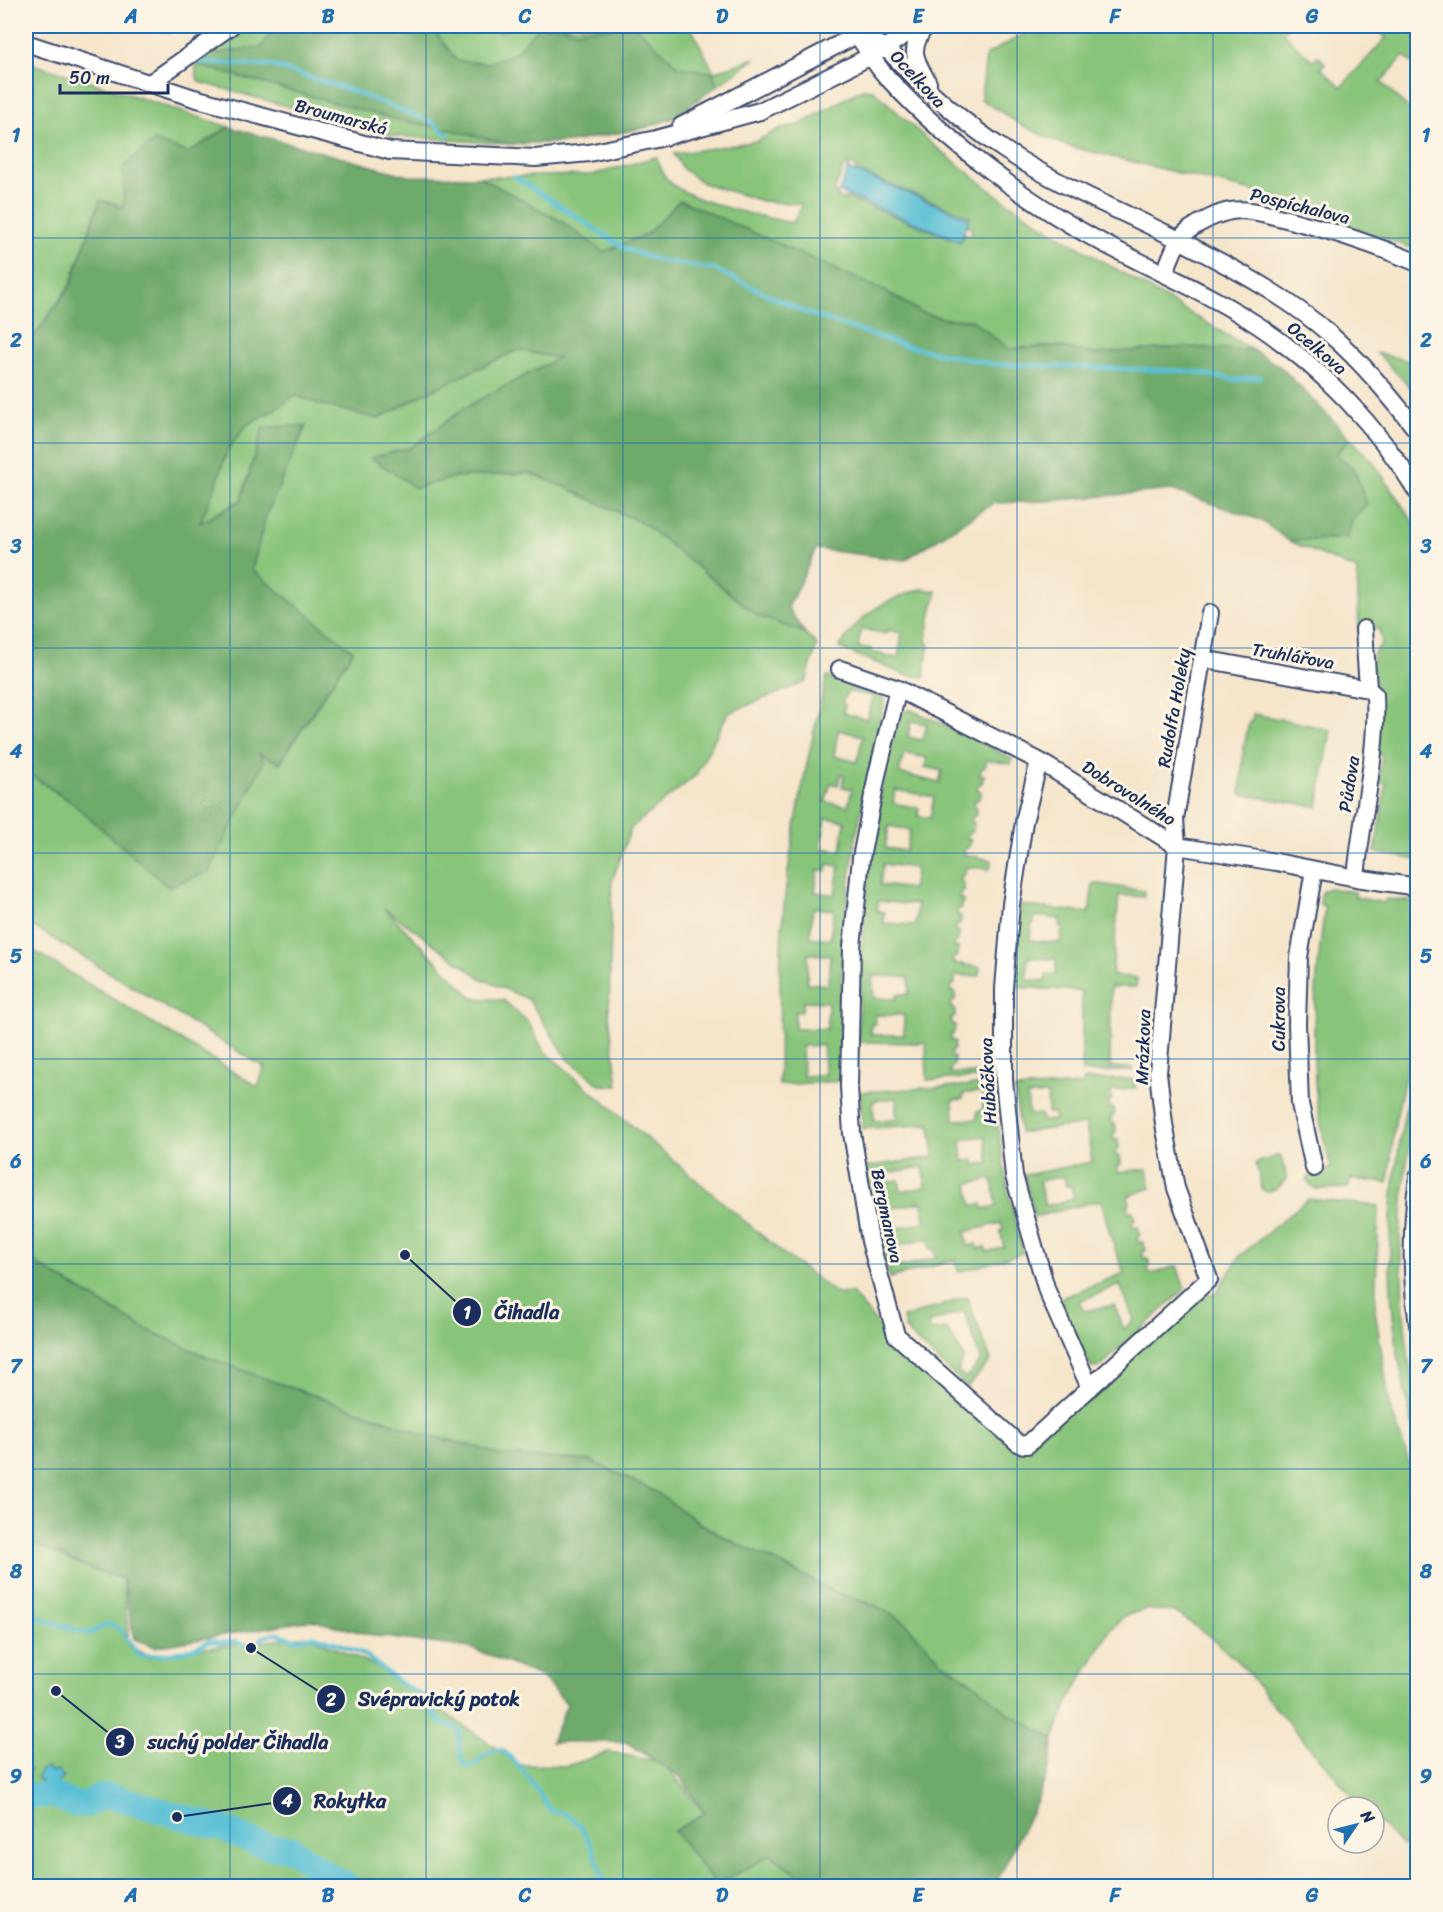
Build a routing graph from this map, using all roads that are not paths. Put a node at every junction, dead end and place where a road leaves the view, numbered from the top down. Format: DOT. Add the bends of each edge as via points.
graph roads {
  1 [pos="231,26"];
  2 [pos="874,26"];
  3 [pos="920,26"];
  4 [pos="925,26"];
  5 [pos="854,30"];
  6 [pos="26,43"];
  7 [pos="878,52"];
  8 [pos="150,83"];
  9 [pos="936,97"];
  10 [pos="656,140"];
  11 [pos="1179,240"];
  12 [pos="1418,263"];
  13 [pos="1164,274"];
  14 [pos="1418,432"];
  15 [pos="1418,493"];
  16 [pos="1210,613"];
  17 [pos="1364,629"];
  18 [pos="1203,659"];
  19 [pos="840,669"];
  20 [pos="898,689"];
  21 [pos="1371,692"];
  22 [pos="1039,761"];
  23 [pos="1177,846"];
  24 [pos="1314,870"];
  25 [pos="1356,879"];
  26 [pos="1418,887"];
  27 [pos="1314,1167"];
  28 [pos="1418,1177"];
  29 [pos="1209,1279"];
  30 [pos="1418,1325"];
  31 [pos="1090,1388"];
  1 -- 8 [label="street"];
  2 -- 5 [label="street, Broumarská"];
  3 -- 7 [label="street, Broumarská"];
  4 -- 9 [label="street" via="915,40 914,54"];
  5 -- 7 [label="street, Ocelkova"];
  5 -- 10 [label="street, Broumarská"];
  6 -- 8 [label="street, Broumarská"];
  7 -- 9 [label="street, Ocelkova"];
  7 -- 10 [label="street, Broumarská" via="760,111"];
  7 -- 13 [label="street, Ocelkova" via="885,76 931,122 1010,184 1089,236"];
  8 -- 10 [label="street, Broumarská" via="390,151 535,158 589,153"];
  9 -- 11 [label="street, Ocelkova" via="1006,151 1067,186"];
  11 -- 12 [label="street, Pospíchalova" via="1188,230 1217,215 1246,211 1308,225"];
  11 -- 13 [label="street, Pospíchalova"];
  11 -- 14 [label="street, Ocelkova" via="1266,289 1318,325 1369,372"];
  13 -- 15 [label="street, Ocelkova" via="1260,327 1315,369 1371,428"];
  16 -- 18 [label="street, Rudolfa Holeky"];
  17 -- 21 [label="street, Půdova"];
  18 -- 21 [label="street, Truhlářova"];
  18 -- 23 [label="street, Rudolfa Holeky" via="1175,819"];
  19 -- 20 [label="street, Dobrovolného"];
  20 -- 22 [label="street, Dobrovolného"];
  20 -- 31 [label="street, Bergmanova" via="861,858 852,946 850,1110 873,1252 896,1335 1019,1443 1027,1445"];
  21 -- 25 [label="street, Půdova" via="1376,714 1373,752"];
  22 -- 23 [label="street, Dobrovolného"];
  22 -- 31 [label="street, Hubáčkova" via="1011,904 1004,987 1004,1080 1017,1187 1047,1291"];
  23 -- 24 [label="street, Dobrovolného"];
  23 -- 29 [label="street, Mrázkova" via="1158,1073 1176,1188"];
  24 -- 25 [label="street, Dobrovolného"];
  24 -- 27 [label="street, Cukrova" via="1299,957 1297,1024 1300,1104"];
  25 -- 26 [label="street, Dobrovolného"];
  28 -- 30 [label="street" via="1413,1234"];
  29 -- 31 [label="street, Bergmanova"];
}
